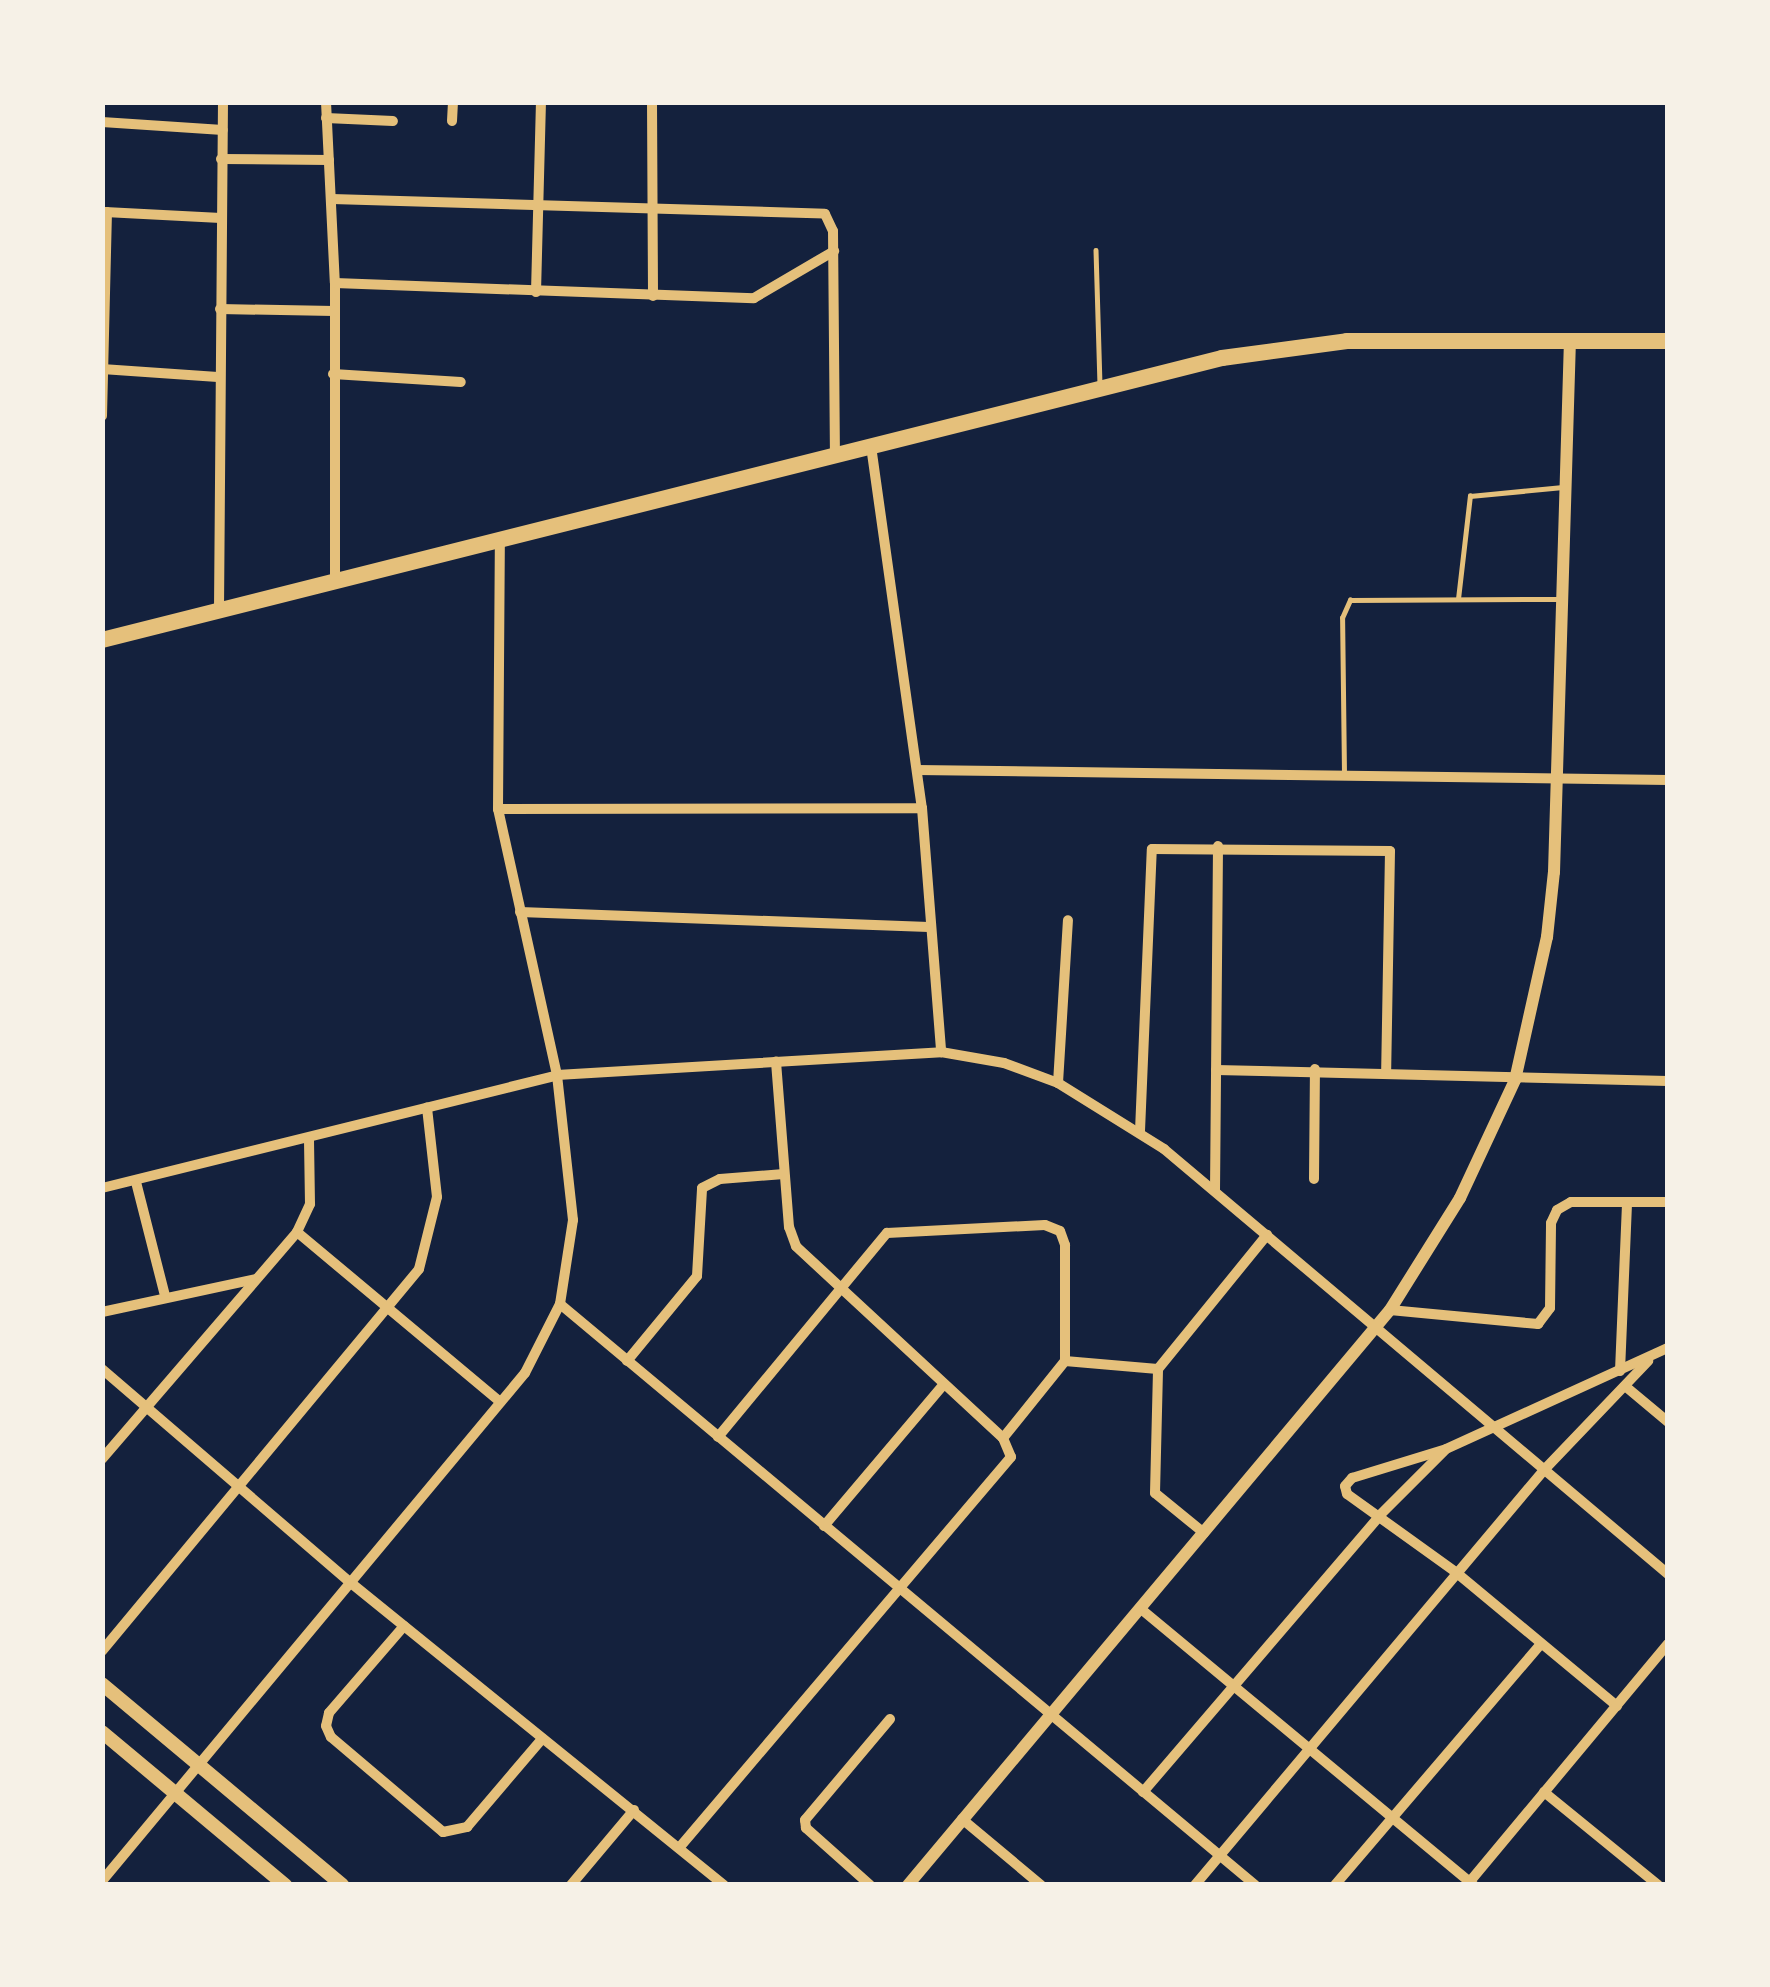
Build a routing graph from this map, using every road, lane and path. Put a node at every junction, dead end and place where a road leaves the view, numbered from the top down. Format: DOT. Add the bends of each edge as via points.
graph roads {
  1 [pos="223,102"];
  2 [pos="326,102"];
  3 [pos="453,102"];
  4 [pos="541,102"];
  5 [pos="652,102"];
  6 [pos="326,118"];
  7 [pos="393,121"];
  8 [pos="452,121"];
  9 [pos="102,122"];
  10 [pos="223,130"];
  11 [pos="221,158"];
  12 [pos="329,160"];
  13 [pos="332,199"];
  14 [pos="652,207"];
  15 [pos="539,208"];
  16 [pos="104,212"];
  17 [pos="221,218"];
  18 [pos="1096,250"];
  19 [pos="834,251"];
  20 [pos="334,283"];
  21 [pos="536,292"];
  22 [pos="653,296"];
  23 [pos="220,310"];
  24 [pos="334,311"];
  25 [pos="1570,339"];
  26 [pos="1668,341"];
  27 [pos="103,369"];
  28 [pos="333,374"];
  29 [pos="218,377"];
  30 [pos="461,382"];
  31 [pos="1100,388"];
  32 [pos="102,416"];
  33 [pos="871,446"];
  34 [pos="835,455"];
  35 [pos="1566,487"];
  36 [pos="500,539"];
  37 [pos="335,581"];
  38 [pos="1458,599"];
  39 [pos="1563,599"];
  40 [pos="219,610"];
  41 [pos="102,640"];
  42 [pos="917,770"];
  43 [pos="1344,776"];
  44 [pos="1559,778"];
  45 [pos="1668,780"];
  46 [pos="922,808"];
  47 [pos="497,809"];
  48 [pos="1218,846"];
  49 [pos="520,912"];
  50 [pos="1068,920"];
  51 [pos="929,928"];
  52 [pos="941,1052"];
  53 [pos="776,1062"];
  54 [pos="1315,1069"];
  55 [pos="1216,1070"];
  56 [pos="1386,1071"];
  57 [pos="557,1075"];
  58 [pos="1515,1079"];
  59 [pos="1668,1081"];
  60 [pos="1058,1083"];
  61 [pos="427,1108"];
  62 [pos="1140,1130"];
  63 [pos="309,1138"];
  64 [pos="784,1174"];
  65 [pos="1314,1179"];
  66 [pos="136,1182"];
  67 [pos="102,1188"];
  68 [pos="1215,1191"];
  69 [pos="1668,1202"];
  70 [pos="1627,1203"];
  71 [pos="297,1232"];
  72 [pos="1267,1235"];
  73 [pos="256,1279"];
  74 [pos="838,1290"];
  75 [pos="165,1296"];
  76 [pos="560,1304"];
  77 [pos="390,1310"];
  78 [pos="1390,1310"];
  79 [pos="102,1312"];
  80 [pos="1376,1328"];
  81 [pos="1668,1348"];
  82 [pos="1655,1354"];
  83 [pos="627,1361"];
  84 [pos="1065,1361"];
  85 [pos="102,1369"];
  86 [pos="1158,1369"];
  87 [pos="1621,1371"];
  88 [pos="943,1385"];
  89 [pos="1625,1385"];
  90 [pos="500,1402"];
  91 [pos="144,1407"];
  92 [pos="1668,1422"];
  93 [pos="1490,1426"];
  94 [pos="718,1437"];
  95 [pos="1003,1438"];
  96 [pos="1446,1449"];
  97 [pos="102,1459"];
  98 [pos="1544,1470"];
  99 [pos="237,1488"];
  100 [pos="1380,1515"];
  101 [pos="824,1526"];
  102 [pos="1204,1533"];
  103 [pos="1457,1573"];
  104 [pos="1668,1574"];
  105 [pos="351,1583"];
  106 [pos="901,1591"];
  107 [pos="1141,1609"];
  108 [pos="404,1626"];
  109 [pos="1541,1644"];
  110 [pos="1668,1644"];
  111 [pos="102,1651"];
  112 [pos="102,1684"];
  113 [pos="1233,1684"];
  114 [pos="1616,1706"];
  115 [pos="1051,1716"];
  116 [pos="890,1719"];
  117 [pos="102,1732"];
  118 [pos="542,1739"];
  119 [pos="1310,1749"];
  120 [pos="200,1765"];
  121 [pos="1142,1792"];
  122 [pos="1544,1792"];
  123 [pos="176,1794"];
  124 [pos="634,1810"];
  125 [pos="1392,1817"];
  126 [pos="962,1819"];
  127 [pos="679,1848"];
  128 [pos="102,1852"];
  129 [pos="1220,1856"];
  130 [pos="116,1865"];
  131 [pos="102,1881"];
  132 [pos="1470,1884"];
  133 [pos="285,1885"];
  134 [pos="342,1885"];
  135 [pos="571,1885"];
  136 [pos="724,1885"];
  137 [pos="870,1885"];
  138 [pos="908,1885"];
  139 [pos="1041,1885"];
  140 [pos="1196,1885"];
  141 [pos="1255,1885"];
  142 [pos="1335,1885"];
  143 [pos="1658,1885"];
  1 -- 10 [label="street"];
  2 -- 6 [label="street"];
  3 -- 8 [label="street"];
  4 -- 15 [label="street"];
  5 -- 14 [label="street"];
  6 -- 7 [label="street"];
  6 -- 12 [label="street"];
  9 -- 10 [label="street"];
  10 -- 11 [label="street"];
  11 -- 12 [label="street"];
  11 -- 17 [label="street"];
  12 -- 13 [label="street"];
  13 -- 15 [label="street"];
  13 -- 20 [label="street"];
  14 -- 15 [label="street"];
  14 -- 19 [label="street" via="816,211 832,221"];
  14 -- 22 [label="street"];
  15 -- 21 [label="street"];
  16 -- 17 [label="street"];
  16 -- 27 [label="street"];
  17 -- 23 [label="street"];
  18 -- 31 [label="lane"];
  19 -- 22 [label="street" via="754,298"];
  19 -- 34 [label="street"];
  20 -- 21 [label="street"];
  20 -- 24 [label="street"];
  21 -- 22 [label="street"];
  23 -- 24 [label="street"];
  23 -- 29 [label="street"];
  24 -- 28 [label="street"];
  25 -- 26 [label="highway"];
  25 -- 31 [label="highway" via="1305,345"];
  25 -- 35 [label="street"];
  27 -- 29 [label="street"];
  27 -- 32 [label="street"];
  28 -- 30 [label="street"];
  28 -- 37 [label="street"];
  29 -- 40 [label="street"];
  31 -- 33 [label="highway"];
  33 -- 34 [label="highway"];
  33 -- 42 [label="street"];
  34 -- 36 [label="highway"];
  35 -- 38 [label="lane" via="1470,496"];
  35 -- 39 [label="street"];
  36 -- 37 [label="highway"];
  36 -- 47 [label="street"];
  37 -- 40 [label="highway"];
  38 -- 39 [label="lane"];
  38 -- 43 [label="lane" via="1359,598 1343,608"];
  39 -- 44 [label="street"];
  40 -- 41 [label="highway"];
  42 -- 43 [label="street"];
  42 -- 46 [label="street"];
  43 -- 44 [label="street"];
  44 -- 45 [label="street"];
  44 -- 58 [label="street" via="1547,937"];
  46 -- 47 [label="street"];
  46 -- 51 [label="street"];
  47 -- 49 [label="street"];
  48 -- 55 [label="street"];
  48 -- 56 [label="street" via="1390,851"];
  48 -- 62 [label="street" via="1148,855"];
  49 -- 51 [label="street"];
  49 -- 57 [label="street"];
  50 -- 60 [label="street"];
  51 -- 52 [label="street"];
  52 -- 53 [label="street"];
  52 -- 60 [label="street"];
  53 -- 57 [label="street"];
  53 -- 64 [label="street"];
  54 -- 55 [label="street"];
  54 -- 56 [label="street"];
  54 -- 65 [label="street"];
  55 -- 68 [label="street"];
  56 -- 58 [label="street"];
  57 -- 61 [label="street"];
  57 -- 76 [label="street" via="573,1220"];
  58 -- 59 [label="street"];
  58 -- 78 [label="street" via="1460,1198"];
  60 -- 62 [label="street"];
  61 -- 63 [label="street"];
  61 -- 77 [label="street" via="433,1227 419,1269"];
  62 -- 68 [label="street"];
  63 -- 66 [label="street"];
  63 -- 71 [label="street" via="310,1204"];
  64 -- 74 [label="street" via="792,1238"];
  64 -- 83 [label="street" via="702,1188 697,1276"];
  66 -- 67 [label="street"];
  66 -- 75 [label="street"];
  68 -- 72 [label="street"];
  69 -- 70 [label="street"];
  70 -- 78 [label="street" via="1570,1202 1557,1210 1550,1308 1538,1324"];
  70 -- 87 [label="street"];
  71 -- 73 [label="street"];
  71 -- 77 [label="street"];
  72 -- 80 [label="street"];
  72 -- 86 [label="street"];
  73 -- 75 [label="street"];
  73 -- 91 [label="street"];
  74 -- 84 [label="street" via="895,1230 1046,1225 1060,1231 1065,1245"];
  74 -- 88 [label="street"];
  74 -- 94 [label="street"];
  75 -- 79 [label="street"];
  76 -- 83 [label="street"];
  76 -- 90 [label="street" via="545,1340"];
  77 -- 90 [label="street"];
  77 -- 99 [label="street"];
  78 -- 80 [label="street"];
  80 -- 93 [label="street"];
  80 -- 102 [label="street"];
  81 -- 82 [label="street"];
  82 -- 87 [label="street"];
  82 -- 89 [label="street"];
  83 -- 94 [label="street"];
  84 -- 86 [label="street"];
  84 -- 95 [label="street"];
  85 -- 91 [label="street"];
  86 -- 102 [label="street" via="1155,1493"];
  87 -- 93 [label="street"];
  88 -- 95 [label="street"];
  88 -- 101 [label="street"];
  89 -- 92 [label="street"];
  89 -- 98 [label="street"];
  90 -- 105 [label="street"];
  91 -- 97 [label="street"];
  91 -- 99 [label="street"];
  93 -- 96 [label="street"];
  93 -- 98 [label="street"];
  94 -- 101 [label="street"];
  95 -- 106 [label="street" via="1009,1463"];
  96 -- 100 [label="street"];
  96 -- 100 [label="street" via="1347,1482 1347,1494"];
  98 -- 103 [label="street"];
  98 -- 104 [label="street"];
  99 -- 105 [label="street"];
  99 -- 111 [label="street"];
  100 -- 103 [label="street"];
  100 -- 113 [label="street"];
  101 -- 106 [label="street"];
  102 -- 107 [label="street"];
  103 -- 109 [label="street"];
  103 -- 119 [label="street"];
  105 -- 108 [label="street"];
  105 -- 120 [label="street"];
  106 -- 115 [label="street"];
  106 -- 127 [label="street"];
  107 -- 113 [label="street"];
  107 -- 115 [label="street"];
  108 -- 118 [label="street"];
  108 -- 118 [label="street" via="326,1726 443,1832 467,1827"];
  109 -- 114 [label="street"];
  109 -- 125 [label="street"];
  110 -- 114 [label="street"];
  112 -- 120 [label="main road"];
  113 -- 119 [label="street"];
  113 -- 121 [label="street"];
  114 -- 122 [label="street"];
  115 -- 121 [label="street"];
  115 -- 126 [label="street"];
  116 -- 137 [label="street" via="806,1820"];
  117 -- 123 [label="main road"];
  118 -- 124 [label="street"];
  119 -- 125 [label="street"];
  119 -- 129 [label="street"];
  120 -- 123 [label="street"];
  120 -- 134 [label="main road"];
  121 -- 129 [label="street"];
  122 -- 132 [label="street"];
  122 -- 143 [label="street"];
  123 -- 130 [label="street"];
  123 -- 133 [label="main road"];
  124 -- 127 [label="street"];
  124 -- 135 [label="street"];
  125 -- 132 [label="street"];
  125 -- 142 [label="street"];
  126 -- 138 [label="street"];
  126 -- 139 [label="street"];
  127 -- 136 [label="street"];
  128 -- 130 [label="street"];
  129 -- 140 [label="street"];
  129 -- 141 [label="street"];
  130 -- 131 [label="street"];
}
